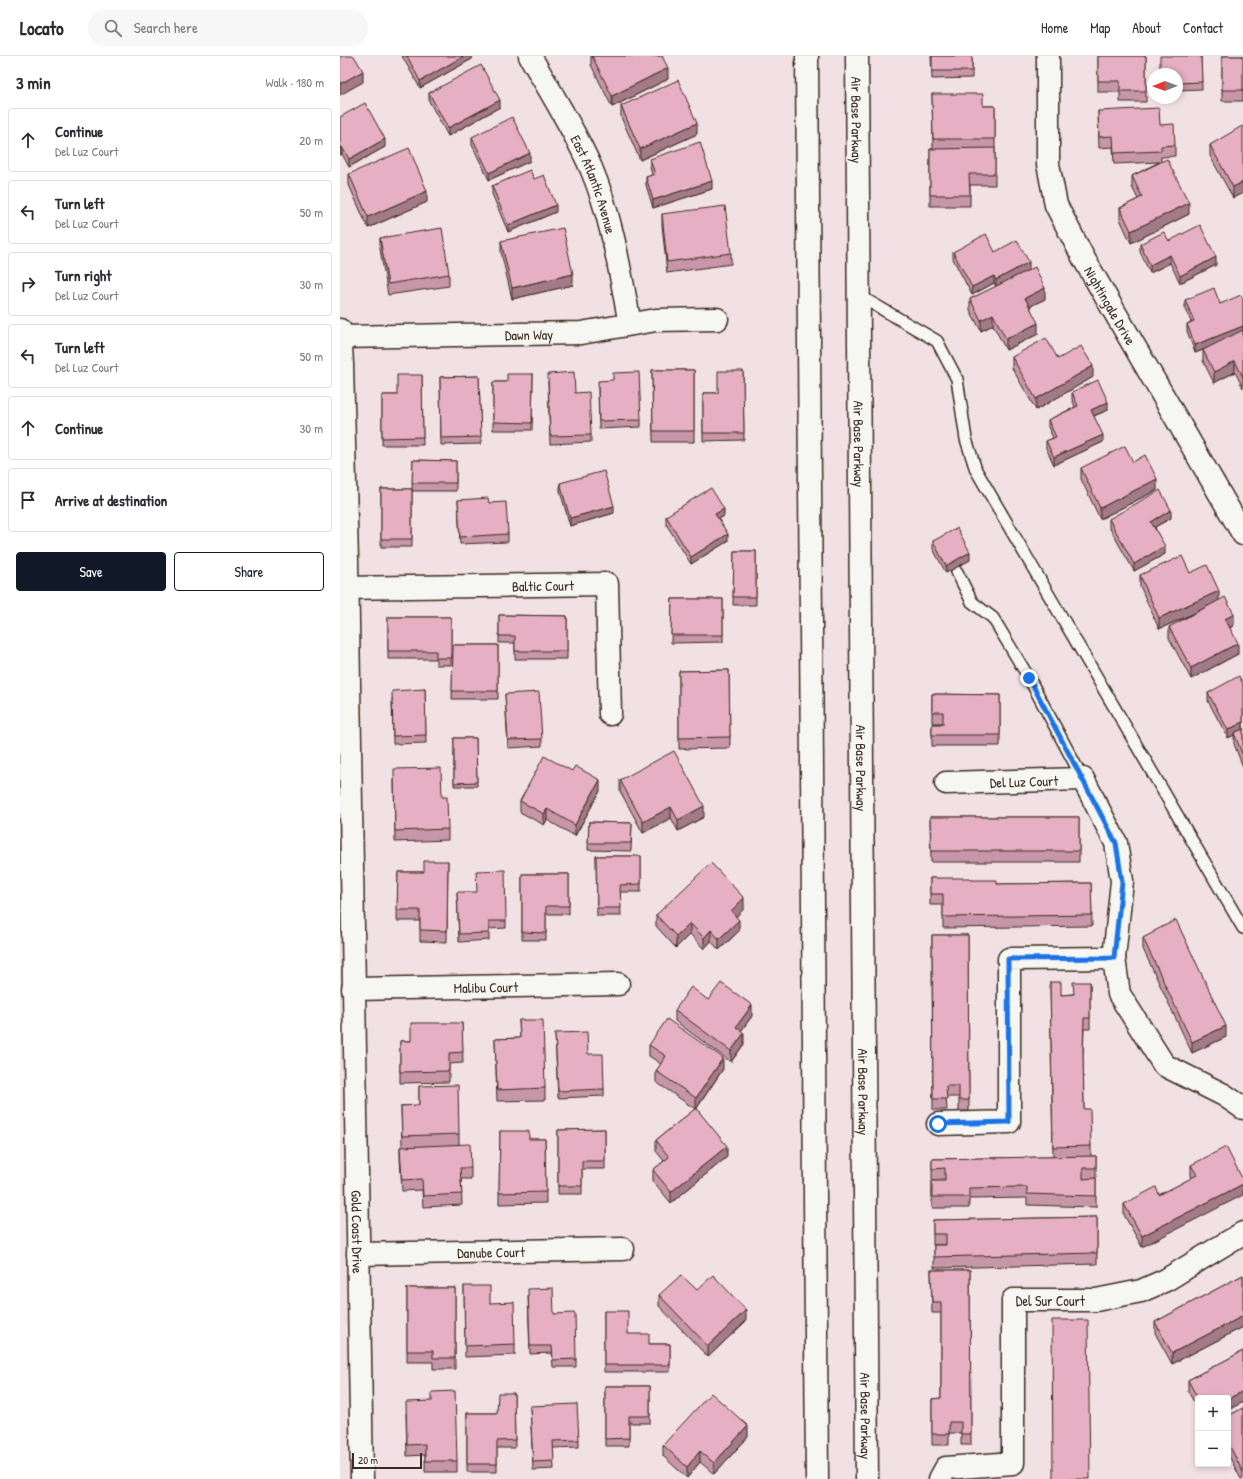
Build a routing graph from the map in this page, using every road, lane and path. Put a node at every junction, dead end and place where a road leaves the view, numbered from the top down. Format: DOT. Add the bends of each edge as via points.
graph roads {
  1 [pos="530,56"];
  2 [pos="807,56"];
  3 [pos="856,56"];
  4 [pos="1048,56"];
  5 [pos="858,296"];
  6 [pos="717,319"];
  7 [pos="630,324"];
  8 [pos="340,330"];
  9 [pos="340,337"];
  10 [pos="1243,534"];
  11 [pos="957,572"];
  12 [pos="344,588"];
  13 [pos="610,714"];
  14 [pos="1083,779"];
  15 [pos="946,783"];
  16 [pos="345,824"];
  17 [pos="1243,928"];
  18 [pos="1114,958"];
  19 [pos="618,984"];
  20 [pos="353,989"];
  21 [pos="347,1090"];
  22 [pos="1243,1108"];
  23 [pos="938,1124"];
  24 [pos="1243,1233"];
  25 [pos="623,1249"];
  26 [pos="358,1254"];
  27 [pos="362,1479"];
  28 [pos="817,1479"];
  29 [pos="867,1479"];
  30 [pos="940,1479"];
  1 -- 7 [label="street, East Atlantic Avenue" via="591,169 610,224"];
  2 -- 28 [label="street"];
  3 -- 5 [label="street, Air Base Parkway"];
  4 -- 10 [label="street, Nightingale Drive" via="1048,164 1056,205 1088,266"];
  5 -- 17 [label="lane" via="937,341 957,379 966,439 976,470"];
  5 -- 29 [label="street, Air Base Parkway"];
  6 -- 7 [label="street, Dawn Way" via="656,320"];
  7 -- 9 [label="street, Dawn Way" via="581,333"];
  8 -- 9 [label="street, Gold Coast Drive"];
  9 -- 12 [label="street, Gold Coast Drive"];
  11 -- 14 [label="lane" via="972,602 993,618 1029,678"];
  12 -- 13 [label="street, Baltic Court" via="607,584"];
  12 -- 16 [label="street, Gold Coast Drive"];
  14 -- 15 [label="street, Del Luz Court"];
  14 -- 18 [label="street" via="1116,843 1122,882"];
  16 -- 20 [label="street, Gold Coast Drive"];
  18 -- 22 [label="street" via="1119,994 1164,1065 1224,1095"];
  18 -- 23 [label="street" via="1008,959 1009,1122"];
  19 -- 20 [label="street, Malibu Court"];
  20 -- 21 [label="street, Gold Coast Drive"];
  21 -- 26 [label="street, Gold Coast Drive"];
  24 -- 30 [label="street, Del Sur Court" via="1166,1280 1141,1291 1096,1300 1012,1300 1013,1463 946,1468"];
  25 -- 26 [label="street, Danube Court"];
  26 -- 27 [label="street, Gold Coast Drive"];
}
